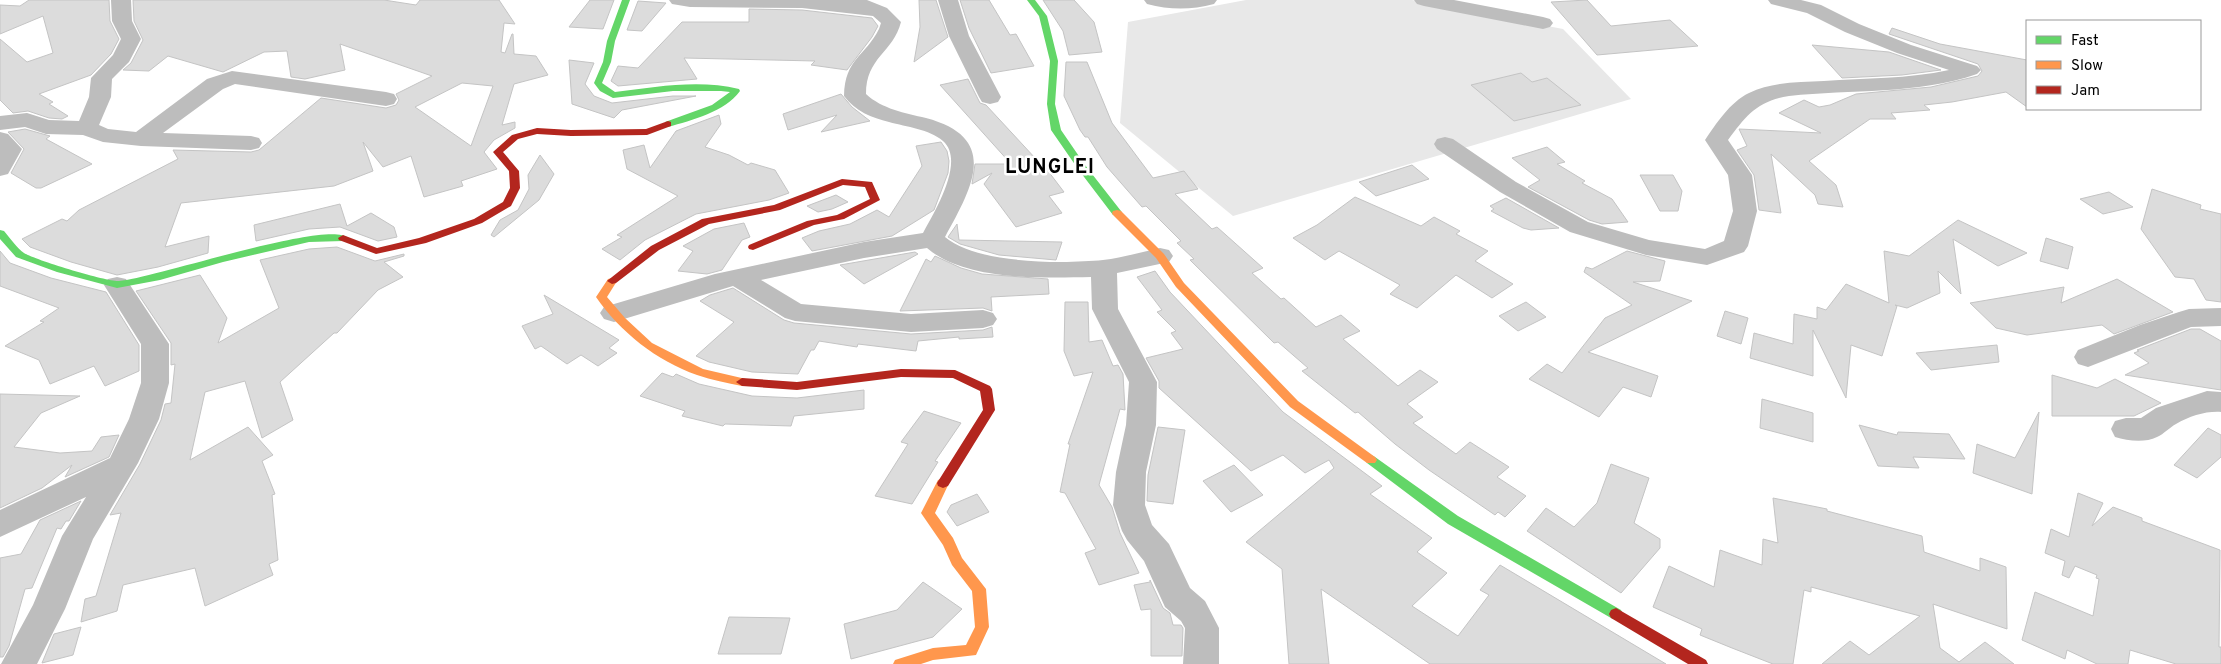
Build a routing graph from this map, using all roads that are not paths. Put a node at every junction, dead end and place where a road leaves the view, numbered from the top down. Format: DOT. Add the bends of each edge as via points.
graph roads {
  1 [pos="121,0"];
  2 [pos="626,0"];
  3 [pos="679,0"];
  4 [pos="849,0"];
  5 [pos="948,0"];
  6 [pos="1031,0"];
  7 [pos="1154,0"];
  8 [pos="1207,0"];
  9 [pos="1424,0"];
  10 [pos="1778,0"];
  11 [pos="880,12"];
  12 [pos="1543,23"];
  13 [pos="990,97"];
  14 [pos="386,100"];
  15 [pos="0,123"];
  16 [pos="87,128"];
  17 [pos="0,139"];
  18 [pos="141,139"];
  19 [pos="251,143"];
  20 [pos="1445,144"];
  21 [pos="0,169"];
  22 [pos="0,233"];
  23 [pos="932,239"];
  24 [pos="753,246"];
  25 [pos="1160,256"];
  26 [pos="1104,268"];
  27 [pos="737,277"];
  28 [pos="117,285"];
  29 [pos="614,313"];
  30 [pos="2221,317"];
  31 [pos="983,319"];
  32 [pos="2088,357"];
  33 [pos="2221,402"];
  34 [pos="2126,429"];
  35 [pos="121,466"];
  36 [pos="0,524"];
  37 [pos="19,664"];
  38 [pos="900,664"];
  39 [pos="1200,664"];
  40 [pos="1701,664"];
  1 -- 16 [label="street" via="122,21 131,39 122,58 102,78 100,97"];
  2 -- 28 [label="street" via="598,83 603,89 612,95 673,88 721,88 736,90 733,97 647,132 537,130 515,136 498,152 514,171 515,188 507,204 478,221 422,241 376,251 340,238 309,239"];
  3 -- 11 [label="street" via="709,4 763,1 835,3"];
  4 -- 11 [label="street"];
  5 -- 13 [label="street" via="959,36"];
  6 -- 25 [label="street" via="1043,16 1054,61 1051,104 1056,130 1120,217"];
  7 -- 8 [label="street" via="1172,4"];
  9 -- 12 [label="street"];
  10 -- 20 [label="street" via="1814,8 1904,49 1970,70 1955,76 1908,82 1782,90 1754,99 1716,140 1740,175 1745,211 1735,246 1707,258 1646,247 1579,227 1508,187"];
  11 -- 23 [label="street" via="891,22 890,33 860,68 855,96 863,105 878,112 935,128 955,139 964,154 963,171 953,200"];
  14 -- 18 [label="street" via="232,77 215,84"];
  15 -- 16 [label="street" via="27,120 46,127"];
  16 -- 18 [label="street" via="103,135"];
  17 -- 21 [label="street" via="11,149"];
  18 -- 19 [label="street"];
  22 -- 28 [label="street" via="20,255"];
  23 -- 26 [label="street" via="938,247 961,257 995,264 1040,269"];
  23 -- 27 [label="street"];
  24 -- 29 [label="street" via="811,223 840,216 875,200 869,184 842,182 776,208 706,221 655,248 613,280 601,297"];
  25 -- 26 [label="street"];
  25 -- 40 [label="street" via="1180,285 1294,404 1453,520"];
  26 -- 39 [label="street" via="1105,309 1143,382 1141,425 1131,472 1129,505 1138,531 1157,553 1177,597 1193,611 1202,628"];
  27 -- 29 [label="street"];
  27 -- 31 [label="street" via="795,312 911,323"];
  28 -- 35 [label="street" via="155,344 152,392 144,419"];
  29 -- 38 [label="street" via="648,346 700,372 752,384 797,386 901,373 955,374 986,388 990,410 928,513 948,542 956,561 979,589 982,627 971,651 933,654"];
  30 -- 32 [label="street" via="2189,318"];
  33 -- 34 [label="street" via="2207,401 2166,416 2147,428"];
  35 -- 36 [label="street"];
  35 -- 37 [label="street" via="78,536 48,609"];
}
